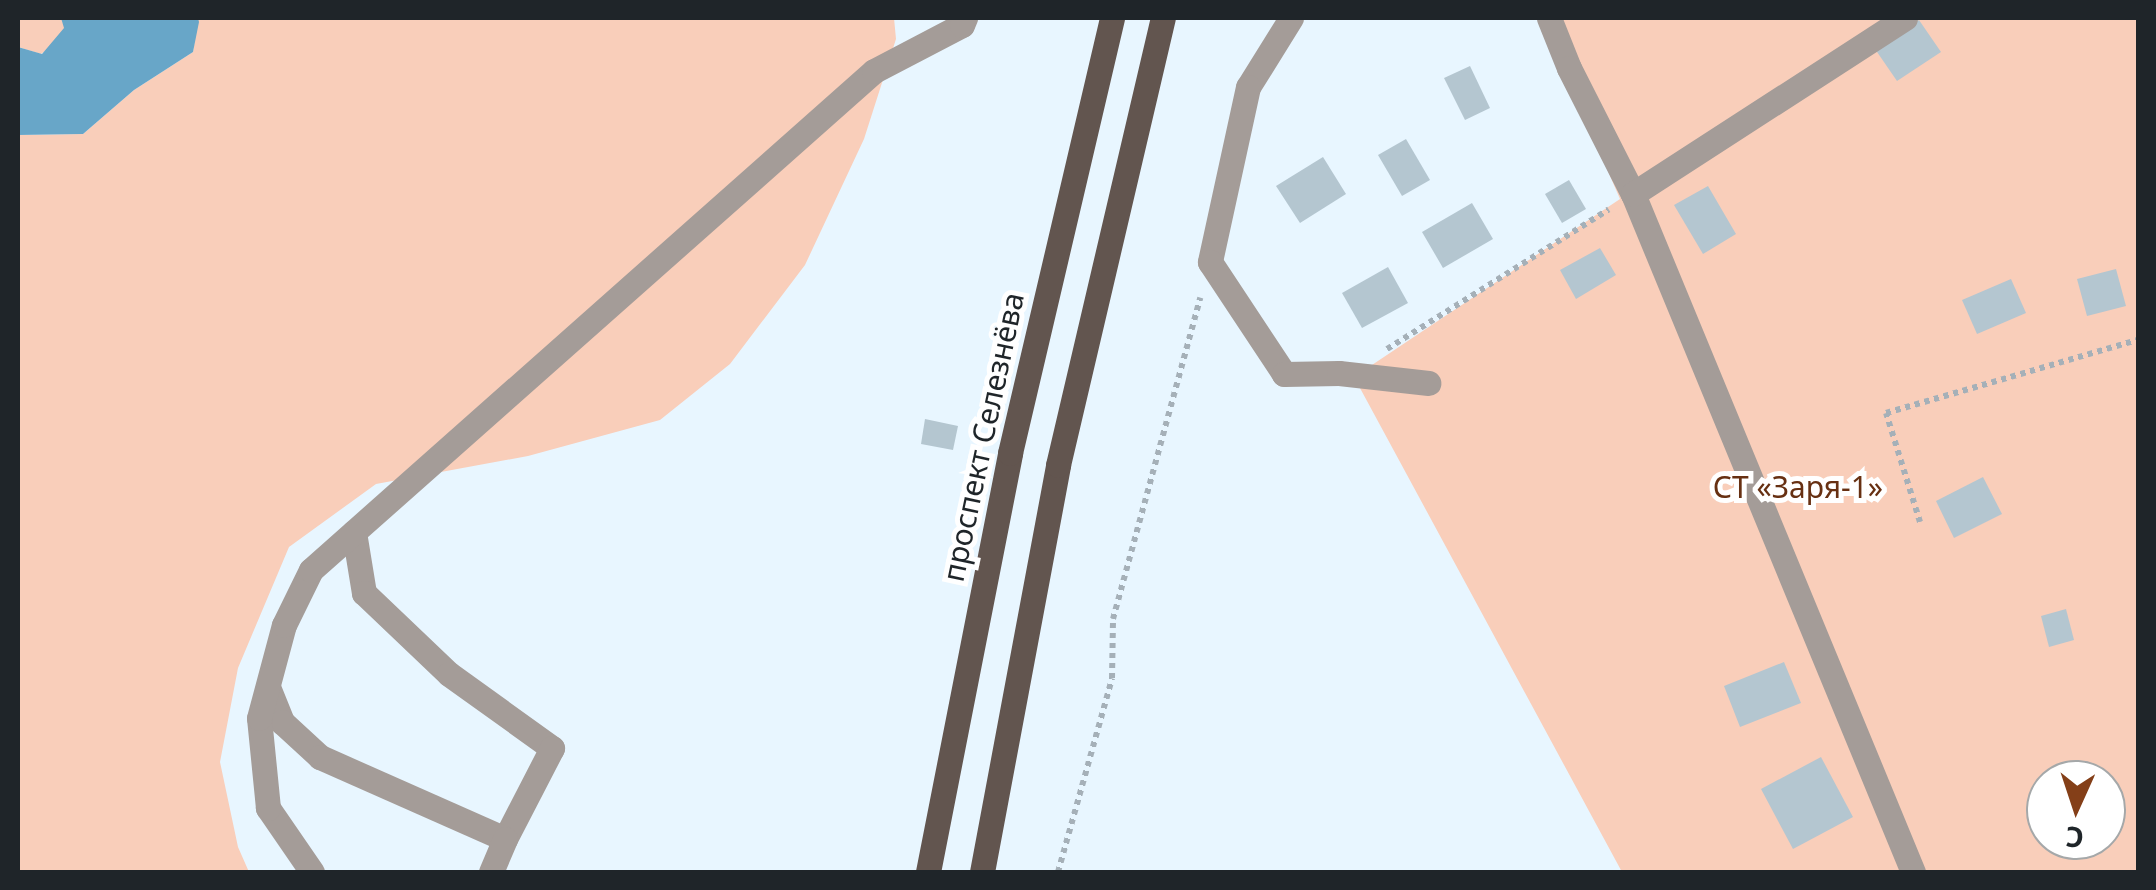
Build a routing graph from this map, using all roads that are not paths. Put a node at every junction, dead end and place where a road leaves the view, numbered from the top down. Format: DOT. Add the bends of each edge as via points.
graph roads {
  1 [pos="965,18"];
  2 [pos="1112,18"];
  3 [pos="1164,18"];
  4 [pos="1291,18"];
  5 [pos="1549,18"];
  6 [pos="1906,18"];
  7 [pos="1633,194"];
  8 [pos="1428,383"];
  9 [pos="354,532"];
  10 [pos="268,687"];
  11 [pos="504,839"];
  12 [pos="312,872"];
  13 [pos="491,872"];
  14 [pos="928,872"];
  15 [pos="982,872"];
  16 [pos="1913,872"];
  1 -- 9 [label="lane" via="874,71"];
  2 -- 14 [label="main road, проспект Селезнёва" via="1010,453"];
  3 -- 15 [label="main road" via="1058,465"];
  4 -- 8 [label="lane" via="1248,86 1210,262 1284,374"];
  5 -- 7 [label="lane"];
  6 -- 7 [label="lane"];
  7 -- 16 [label="lane"];
  9 -- 10 [label="lane" via="311,570 284,625"];
  9 -- 11 [label="lane" via="364,593 449,674 552,748"];
  10 -- 11 [label="lane" via="282,722 320,757"];
  10 -- 12 [label="lane" via="260,718 268,808"];
  11 -- 13 [label="lane"];
}
